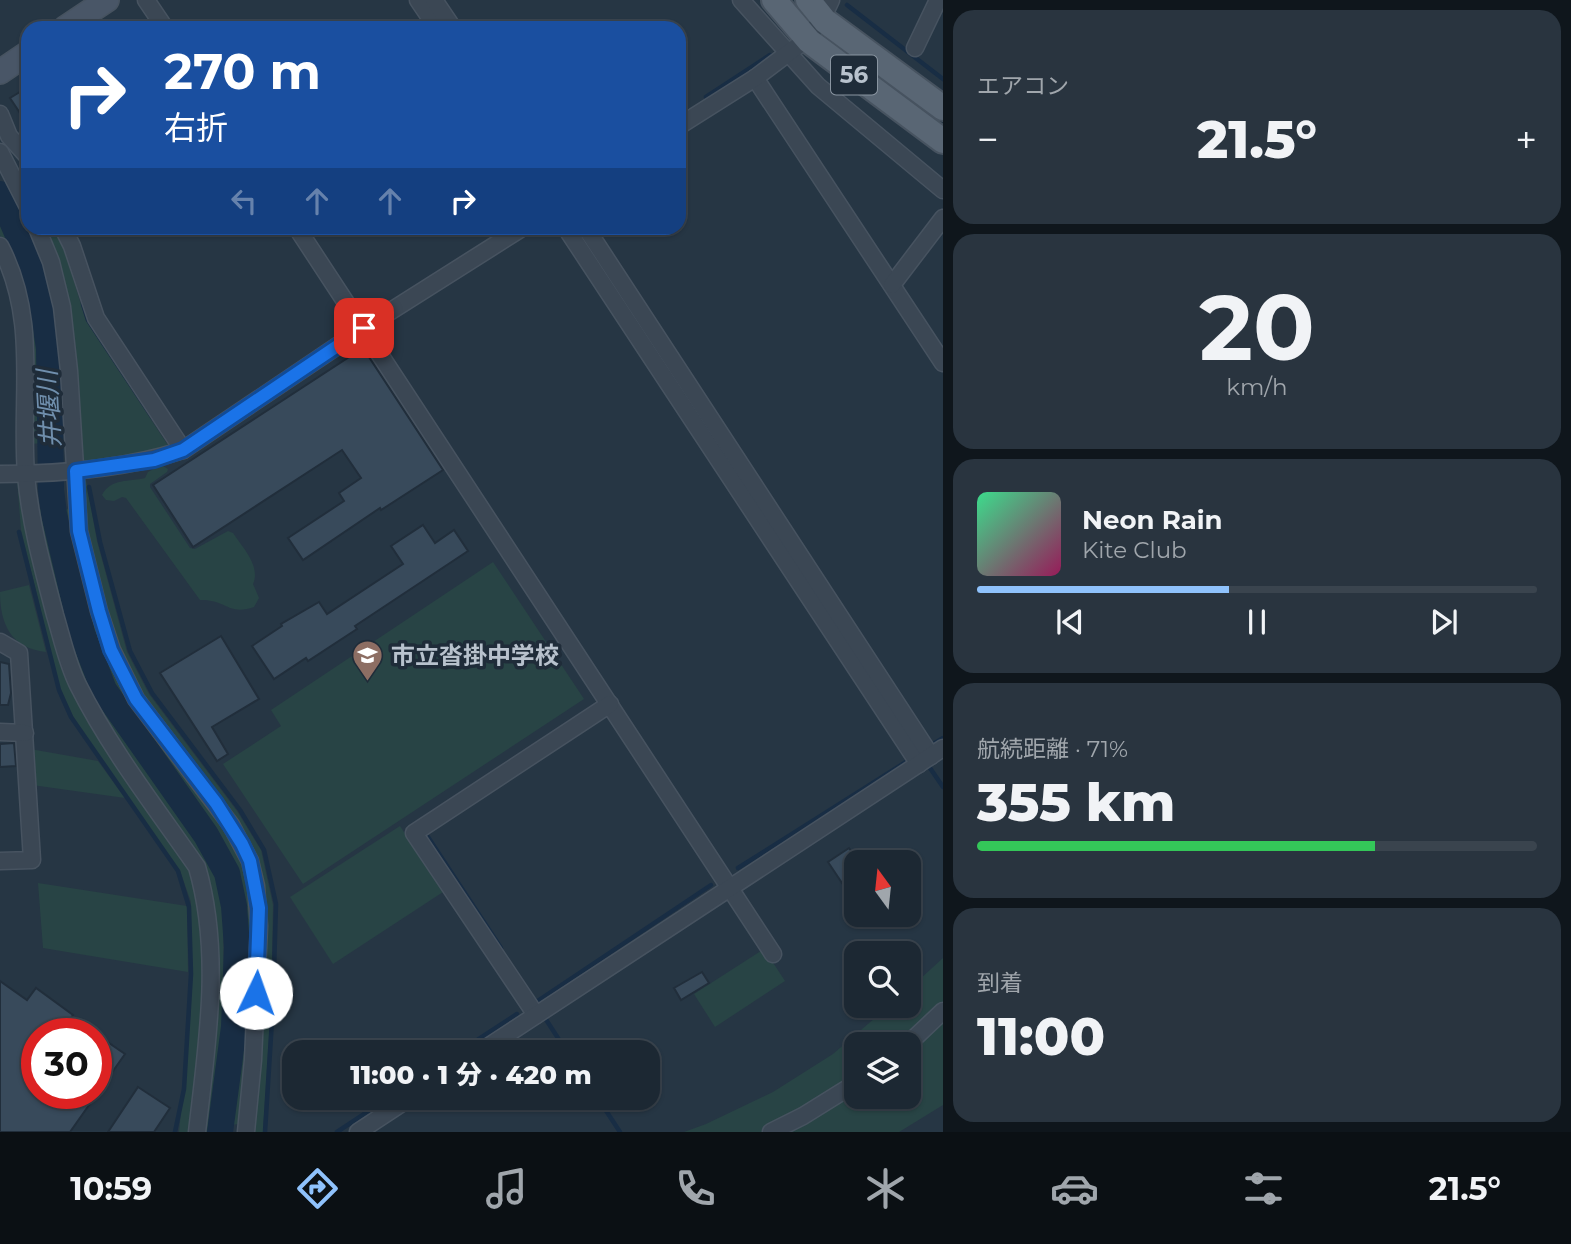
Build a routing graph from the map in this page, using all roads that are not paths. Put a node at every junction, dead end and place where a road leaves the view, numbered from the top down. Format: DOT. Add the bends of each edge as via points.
graph roads {
  1 [pos="107,0"];
  2 [pos="146,0"];
  3 [pos="418,0"];
  4 [pos="434,0"];
  5 [pos="741,0"];
  6 [pos="774,0"];
  7 [pos="938,0"];
  8 [pos="820,6"];
  9 [pos="76,21"];
  10 [pos="160,21"];
  11 [pos="432,21"];
  12 [pos="448,21"];
  13 [pos="797,46"];
  14 [pos="915,48"];
  15 [pos="21,58"];
  16 [pos="0,72"];
  17 [pos="755,78"];
  18 [pos="943,108"];
  19 [pos="0,114"];
  20 [pos="686,122"];
  21 [pos="943,141"];
  22 [pos="21,149"];
  23 [pos="0,152"];
  24 [pos="943,190"];
  25 [pos="21,193"];
  26 [pos="943,218"];
  27 [pos="40,235"];
  28 [pos="66,235"];
  29 [pos="303,235"];
  30 [pos="511,235"];
  31 [pos="571,235"];
  32 [pos="591,235"];
  33 [pos="0,246"];
  34 [pos="892,285"];
  35 [pos="364,328"];
  36 [pos="943,363"];
  37 [pos="183,450"];
  38 [pos="75,472"];
  39 [pos="0,474"];
  40 [pos="29,474"];
  41 [pos="0,642"];
  42 [pos="610,704"];
  43 [pos="0,732"];
  44 [pos="25,733"];
  45 [pos="931,756"];
  46 [pos="0,861"];
  47 [pos="730,888"];
  48 [pos="772,954"];
  49 [pos="943,1011"];
  50 [pos="536,1015"];
  51 [pos="921,1032"];
  52 [pos="498,1040"];
  53 [pos="844,1090"];
  54 [pos="391,1110"];
  55 [pos="197,1132"];
  56 [pos="246,1132"];
  57 [pos="358,1132"];
  58 [pos="771,1132"];
  1 -- 9 [label="main road"];
  2 -- 10 [label="street"];
  3 -- 11 [label="street"];
  4 -- 12 [label="street"];
  5 -- 13 [label="street"];
  6 -- 13 [label="main road, 56"];
  7 -- 14 [label="street"];
  8 -- 13 [label="street"];
  8 -- 18 [label="main road, 56"];
  13 -- 17 [label="street"];
  13 -- 21 [label="main road, 56"];
  13 -- 24 [label="street" via="818,86"];
  15 -- 16 [label="main road"];
  17 -- 20 [label="street"];
  17 -- 34 [label="street"];
  19 -- 22 [label="street" via="9,136"];
  23 -- 25 [label="street"];
  26 -- 34 [label="street"];
  27 -- 38 [label="street" via="62,307"];
  28 -- 37 [label="street" via="96,318"];
  29 -- 35 [label="street"];
  30 -- 35 [label="street"];
  31 -- 45 [label="street"];
  32 -- 45 [label="street"];
  33 -- 40 [label="street" via="24,317"];
  34 -- 36 [label="street"];
  35 -- 37 [label="street"];
  35 -- 42 [label="street"];
  37 -- 38 [label="street" via="154,460"];
  38 -- 40 [label="street"];
  38 -- 56 [label="street" via="79,531 111,650 136,699 230,825 250,861 259,926"];
  39 -- 40 [label="street"];
  40 -- 55 [label="street" via="45,577 77,683 197,867 203,890 211,1014"];
  41 -- 44 [label="street" via="19,653"];
  42 -- 47 [label="street"];
  42 -- 50 [label="street" via="414,833"];
  43 -- 44 [label="street"];
  44 -- 46 [label="street" via="32,860"];
  45 -- 47 [label="street"];
  47 -- 48 [label="street"];
  47 -- 50 [label="street"];
  49 -- 51 [label="street"];
  50 -- 52 [label="street"];
  53 -- 58 [label="street"];
  54 -- 57 [label="street"];
}
